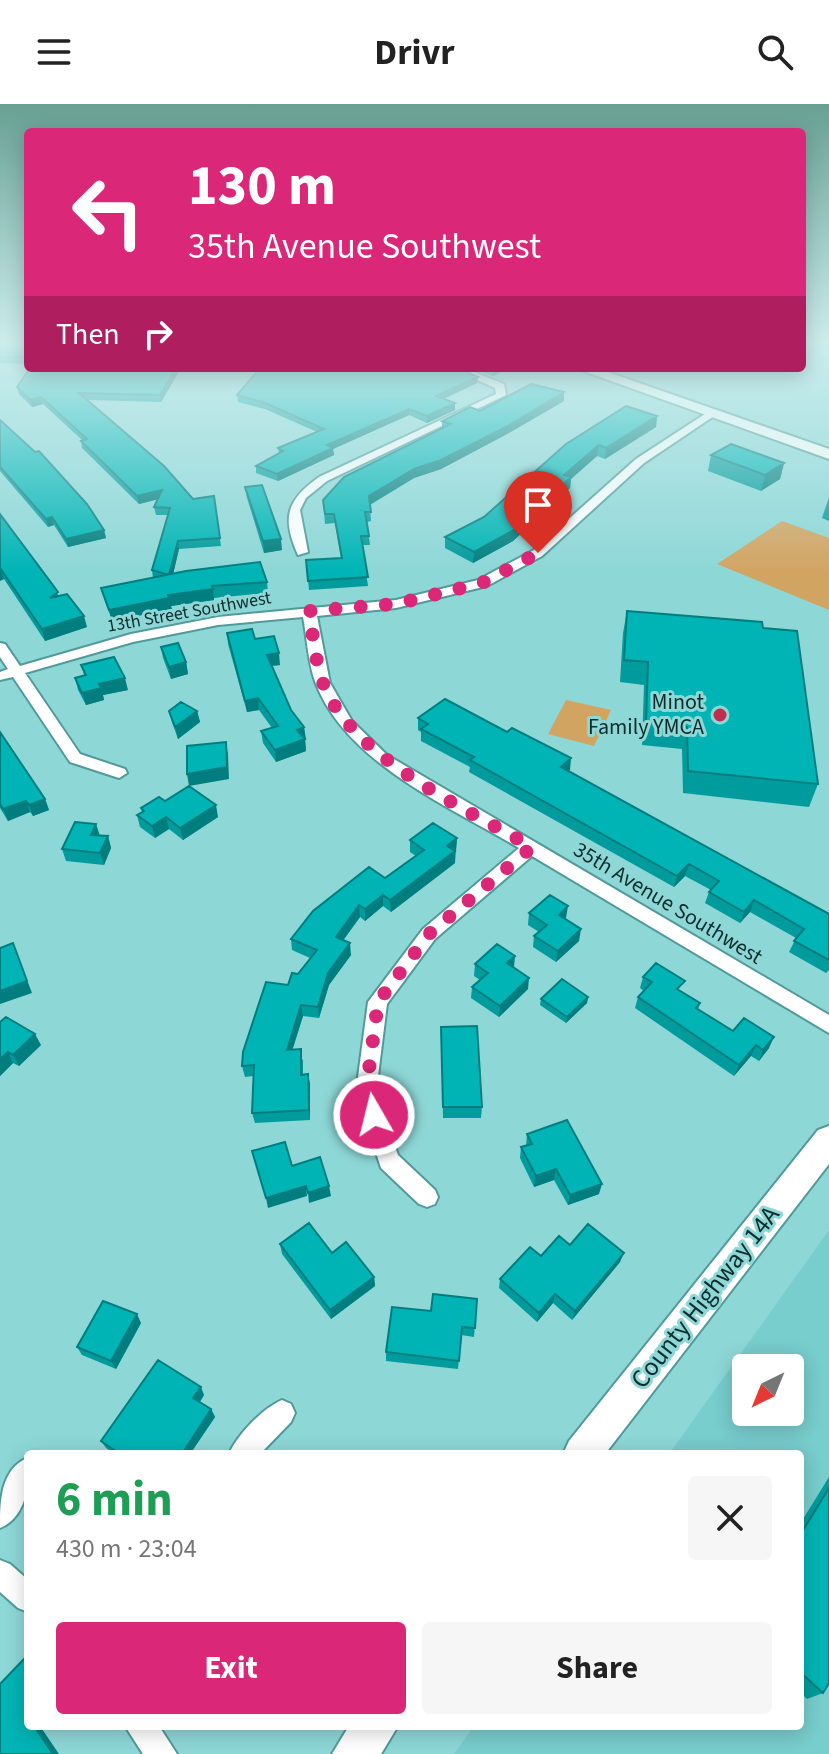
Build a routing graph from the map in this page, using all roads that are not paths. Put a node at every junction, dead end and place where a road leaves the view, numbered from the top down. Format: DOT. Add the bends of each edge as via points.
graph roads {
  1 [pos="454,417"];
  2 [pos="708,417"];
  3 [pos="721,417"];
  4 [pos="829,454"];
  5 [pos="302,552"];
  6 [pos="309,611"];
  7 [pos="0,647"];
  8 [pos="17,671"];
  9 [pos="0,676"];
  10 [pos="119,773"];
  11 [pos="532,847"];
  12 [pos="829,1025"];
  13 [pos="829,1140"];
  14 [pos="427,1197"];
  15 [pos="282,1413"];
  16 [pos="246,1450"];
  17 [pos="585,1450"];
  18 [pos="24,1476"];
  19 [pos="0,1515"];
  20 [pos="0,1574"];
  21 [pos="24,1595"];
  22 [pos="143,1730"];
  23 [pos="373,1730"];
  24 [pos="162,1754"];
  25 [pos="354,1754"];
  1 -- 5 [label="street" via="301,494 292,513"];
  2 -- 6 [label="street, 13th Street Southwest" via="630,469 538,553 482,583 396,604"];
  3 -- 4 [label="main road"];
  6 -- 8 [label="street, 13th Street Southwest" via="131,638"];
  6 -- 11 [label="street, 35th Avenue Southwest" via="323,683 346,724 382,759"];
  7 -- 8 [label="street"];
  8 -- 9 [label="street, 13th Street Southwest"];
  8 -- 10 [label="street" via="75,758"];
  11 -- 12 [label="street, 35th Avenue Southwest"];
  11 -- 14 [label="street" via="429,934 378,1002 366,1092 389,1161"];
  13 -- 17 [label="main road, County Highway 14A"];
  15 -- 16 [label="street"];
  18 -- 19 [label="street"];
  20 -- 21 [label="street"];
  22 -- 24 [label="street"];
  23 -- 25 [label="main road"];
}
